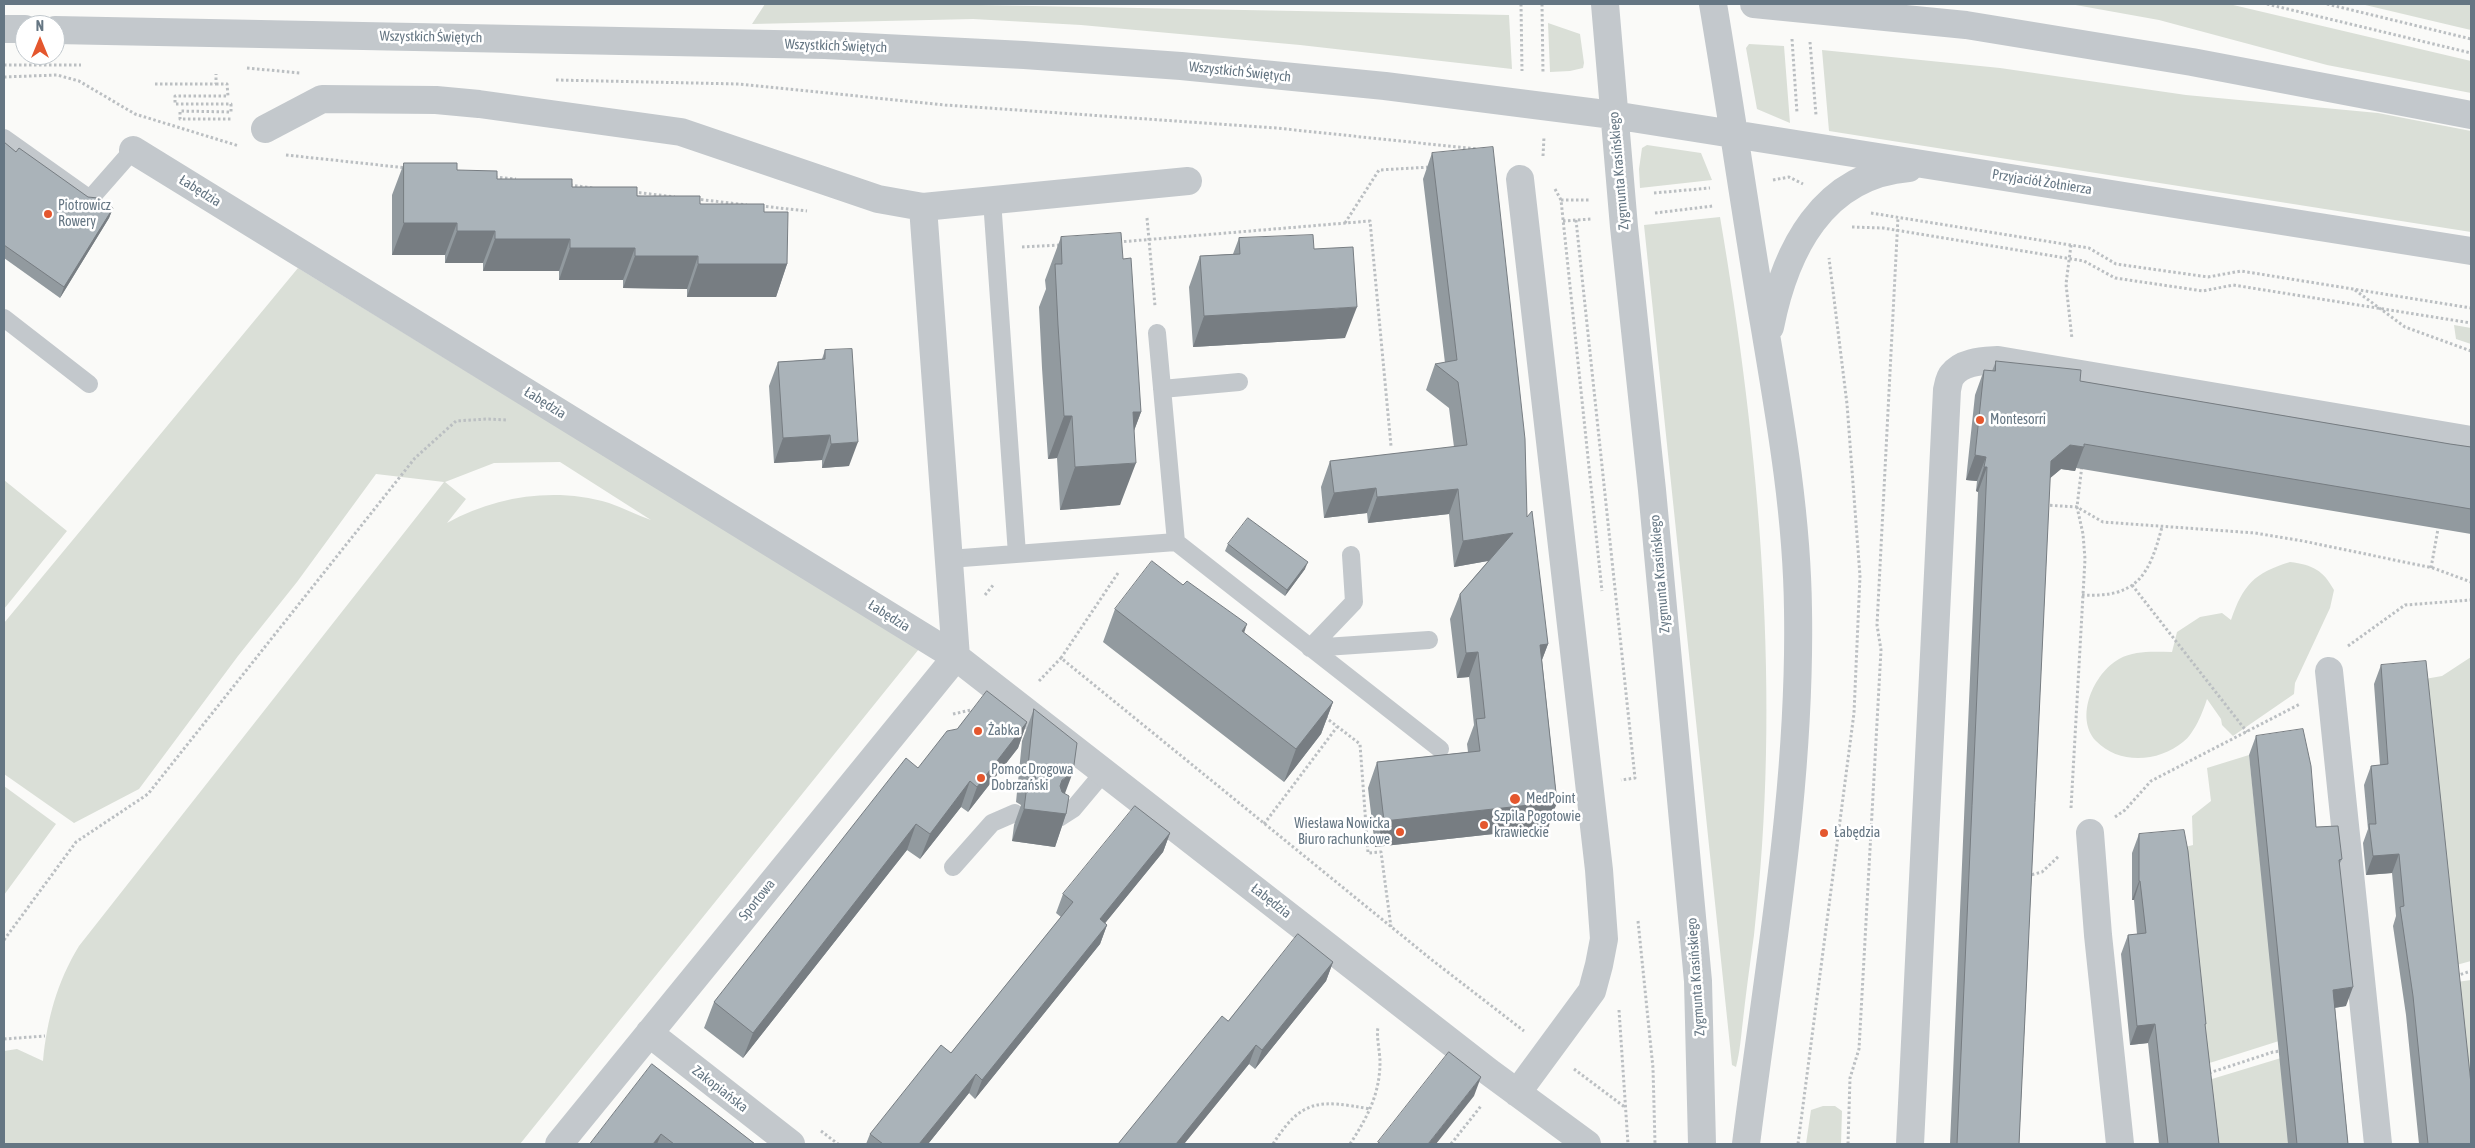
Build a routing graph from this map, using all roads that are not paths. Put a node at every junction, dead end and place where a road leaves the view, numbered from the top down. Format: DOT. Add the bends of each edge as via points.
graph roads {
  1 [pos="1605,4"];
  2 [pos="1713,4"];
  3 [pos="1754,4"];
  4 [pos="65,30"];
  5 [pos="1614,115"];
  6 [pos="2471,115"];
  7 [pos="1735,134"];
  8 [pos="4,138"];
  9 [pos="256,139"];
  10 [pos="133,150"];
  11 [pos="1946,167"];
  12 [pos="1520,179"];
  13 [pos="1188,181"];
  14 [pos="992,200"];
  15 [pos="923,207"];
  16 [pos="2471,251"];
  17 [pos="4,318"];
  18 [pos="1157,333"];
  19 [pos="1768,341"];
  20 [pos="1239,382"];
  21 [pos="89,384"];
  22 [pos="1162,389"];
  23 [pos="2471,440"];
  24 [pos="1176,542"];
  25 [pos="1017,554"];
  26 [pos="1351,555"];
  27 [pos="949,559"];
  28 [pos="1429,640"];
  29 [pos="1310,648"];
  30 [pos="956,657"];
  31 [pos="2329,671"];
  32 [pos="1440,750"];
  33 [pos="1104,772"];
  34 [pos="1015,813"];
  35 [pos="1059,818"];
  36 [pos="2081,824"];
  37 [pos="953,867"];
  38 [pos="649,1034"];
  39 [pos="1753,1087"];
  40 [pos="1517,1093"];
  41 [pos="559,1144"];
  42 [pos="791,1144"];
  43 [pos="1587,1144"];
  44 [pos="1702,1144"];
  45 [pos="1732,1144"];
  46 [pos="1746,1144"];
  47 [pos="1910,1144"];
  48 [pos="2120,1144"];
  49 [pos="2378,1144"];
  1 -- 5 [label="street, Zygmunta Krasińskiego"];
  2 -- 7 [label="street"];
  3 -- 6 [label="street" via="1966,26 2101,47"];
  4 -- 5 [label="street, Wszystkich Świętych" via="816,45 1024,55 1385,86"];
  5 -- 7 [label="street, Przyjaciół Żołnierza"];
  5 -- 44 [label="street, Zygmunta Krasińskiego" via="1698,981"];
  7 -- 11 [label="street, Przyjaciół Żołnierza"];
  7 -- 19 [label="street"];
  8 -- 10 [label="lane" via="90,198"];
  9 -- 15 [label="street" via="322,99 436,100 479,104 680,132 878,198"];
  10 -- 30 [label="street, Łabędzia"];
  11 -- 16 [label="street, Przyjaciół Żołnierza"];
  11 -- 19 [label="street" via="1894,169 1870,176 1830,200 1801,236 1786,269"];
  12 -- 40 [label="street" via="1590,783 1604,939 1592,991"];
  13 -- 14 [label="street"];
  14 -- 15 [label="street"];
  14 -- 25 [label="lane"];
  15 -- 27 [label="street"];
  17 -- 21 [label="lane"];
  18 -- 22 [label="lane"];
  19 -- 39 [label="street" via="1791,505 1798,607 1798,670 1786,850"];
  20 -- 22 [label="lane"];
  22 -- 24 [label="lane"];
  23 -- 47 [label="street" via="1998,360 1964,366 1952,375 1947,390"];
  24 -- 25 [label="lane"];
  24 -- 29 [label="lane"];
  25 -- 27 [label="lane"];
  26 -- 29 [label="lane" via="1354,602"];
  27 -- 30 [label="street"];
  28 -- 29 [label="lane"];
  29 -- 32 [label="lane"];
  30 -- 33 [label="street, Łabędzia"];
  30 -- 38 [label="street, Sportowa"];
  31 -- 49 [label="street"];
  33 -- 35 [label="lane" via="1074,809"];
  33 -- 40 [label="street, Łabędzia"];
  34 -- 37 [label="lane" via="992,823"];
  36 -- 48 [label="street" via="2098,935"];
  38 -- 41 [label="street, Sportowa"];
  38 -- 42 [label="street, Zakopiańska"];
  39 -- 45 [label="street" via="1745,1120"];
  39 -- 46 [label="street"];
  40 -- 43 [label="street, Łabędzia"];
}
